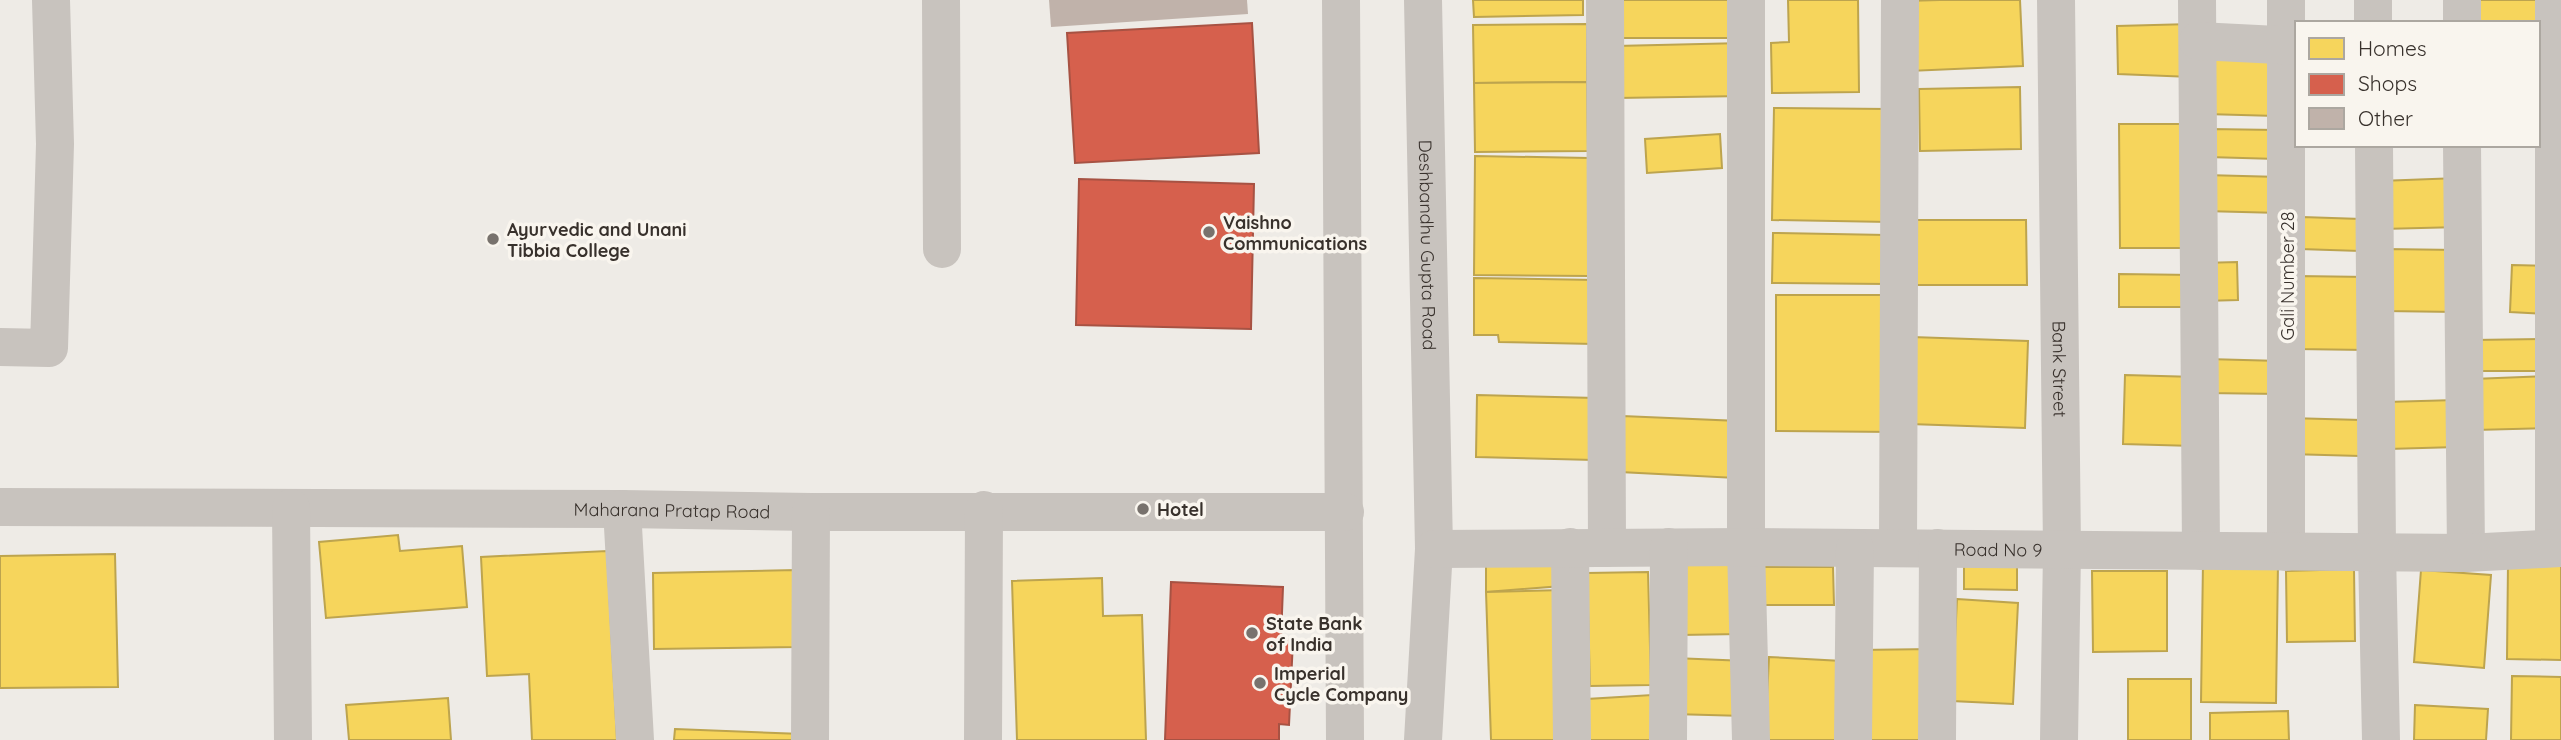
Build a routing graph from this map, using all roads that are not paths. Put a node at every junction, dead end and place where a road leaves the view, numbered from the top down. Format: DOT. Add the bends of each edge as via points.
graph roads {
  1 [pos="51,0"];
  2 [pos="941,0"];
  3 [pos="1341,0"];
  4 [pos="1423,0"];
  5 [pos="1605,0"];
  6 [pos="1746,0"];
  7 [pos="1900,0"];
  8 [pos="2056,0"];
  9 [pos="2197,0"];
  10 [pos="2286,0"];
  11 [pos="2373,0"];
  12 [pos="2462,0"];
  13 [pos="2554,0"];
  14 [pos="2373,21"];
  15 [pos="2462,21"];
  16 [pos="2198,41"];
  17 [pos="2292,46"];
  18 [pos="2551,55"];
  19 [pos="2374,147"];
  20 [pos="2462,147"];
  21 [pos="942,249"];
  22 [pos="0,347"];
  23 [pos="0,507"];
  24 [pos="291,508"];
  25 [pos="622,509"];
  26 [pos="984,510"];
  27 [pos="811,512"];
  28 [pos="1345,512"];
  29 [pos="1589,547"];
  30 [pos="1669,547"];
  31 [pos="1746,547"];
  32 [pos="1898,548"];
  33 [pos="1938,548"];
  34 [pos="2557,548"];
  35 [pos="1434,549"];
  36 [pos="1855,549"];
  37 [pos="2062,551"];
  38 [pos="2202,551"];
  39 [pos="2286,552"];
  40 [pos="2376,552"];
  41 [pos="2466,553"];
  42 [pos="293,740"];
  43 [pos="635,740"];
  44 [pos="810,740"];
  45 [pos="983,740"];
  46 [pos="1345,740"];
  47 [pos="1423,740"];
  48 [pos="1572,740"];
  49 [pos="1668,740"];
  50 [pos="1751,740"];
  51 [pos="1853,740"];
  52 [pos="1937,740"];
  53 [pos="2059,740"];
  54 [pos="2381,740"];
  1 -- 22 [label="street" via="55,144 49,348"];
  2 -- 21 [label="street"];
  3 -- 28 [label="street"];
  4 -- 35 [label="street, Deshbandhu Gupta Road"];
  5 -- 29 [label="street"];
  6 -- 31 [label="street"];
  7 -- 32 [label="street"];
  8 -- 37 [label="street, Bank Street"];
  9 -- 16 [label="street"];
  10 -- 17 [label="street, Gali Number 28"];
  11 -- 14 [label="street"];
  12 -- 15 [label="street"];
  13 -- 18 [label="street"];
  16 -- 17 [label="street"];
  16 -- 38 [label="street"];
  17 -- 39 [label="street, Gali Number 28"];
  18 -- 34 [label="street"];
  19 -- 40 [label="street"];
  20 -- 41 [label="street"];
  23 -- 24 [label="street, Maharana Pratap Road"];
  24 -- 25 [label="street, Maharana Pratap Road"];
  24 -- 42 [label="street"];
  25 -- 27 [label="street, Maharana Pratap Road"];
  25 -- 43 [label="street"];
  26 -- 27 [label="street, Maharana Pratap Road"];
  26 -- 28 [label="street, Maharana Pratap Road"];
  26 -- 45 [label="street"];
  27 -- 44 [label="street"];
  28 -- 46 [label="street"];
  29 -- 30 [label="street, Road No 9"];
  29 -- 35 [label="street, Road No 9"];
  29 -- 48 [label="street"];
  30 -- 31 [label="street, Road No 9"];
  30 -- 49 [label="street"];
  31 -- 36 [label="street, Road No 9"];
  31 -- 50 [label="street"];
  32 -- 33 [label="street, Road No 9"];
  32 -- 36 [label="street, Road No 9"];
  33 -- 37 [label="street, Road No 9"];
  33 -- 52 [label="street"];
  34 -- 41 [label="street, Road No 9"];
  35 -- 47 [label="street, Deshbandhu Gupta Road"];
  36 -- 51 [label="street"];
  37 -- 38 [label="street, Road No 9"];
  37 -- 53 [label="street, Bank Street"];
  38 -- 39 [label="street, Road No 9"];
  39 -- 40 [label="street, Road No 9"];
  40 -- 41 [label="street, Road No 9"];
  40 -- 54 [label="street"];
}
